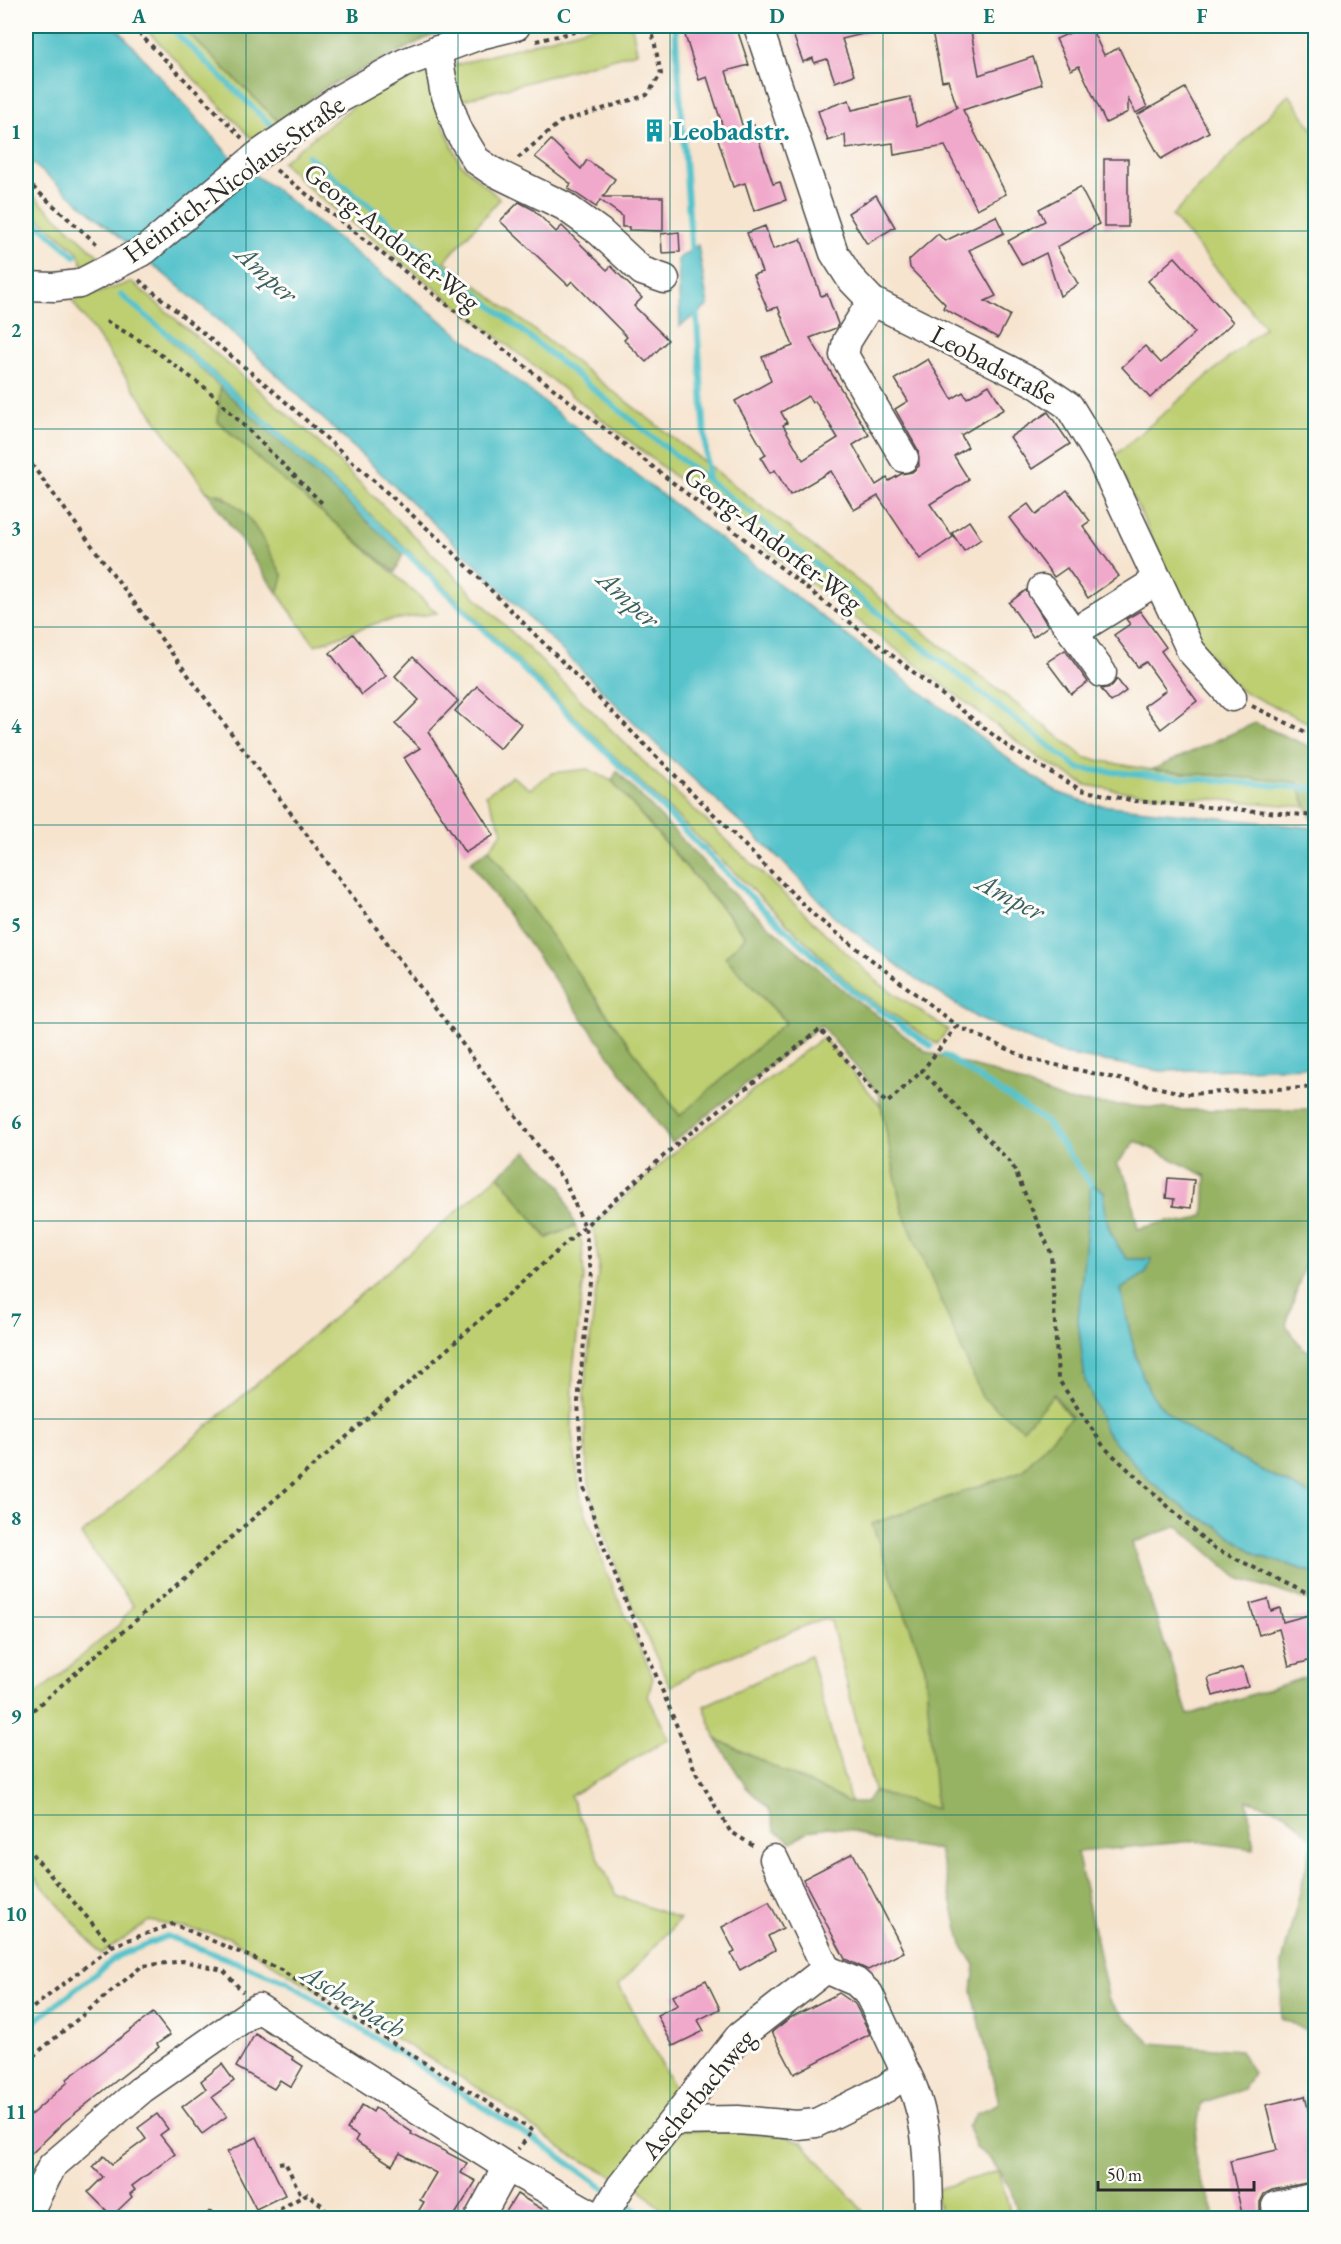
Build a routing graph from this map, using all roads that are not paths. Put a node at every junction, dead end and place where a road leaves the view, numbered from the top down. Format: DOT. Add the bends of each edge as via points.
graph roads {
  1 [pos="516,26"];
  2 [pos="758,26"];
  3 [pos="437,50"];
  4 [pos="665,279"];
  5 [pos="26,286"];
  6 [pos="872,301"];
  7 [pos="904,458"];
  8 [pos="1158,580"];
  9 [pos="1042,589"];
  10 [pos="1073,633"];
  11 [pos="1102,673"];
  12 [pos="1232,697"];
  13 [pos="774,1859"];
  14 [pos="826,1969"];
  15 [pos="903,2067"];
  16 [pos="673,2121"];
  17 [pos="513,2156"];
  18 [pos="1316,2197"];
  19 [pos="1276,2206"];
  20 [pos="607,2207"];
  21 [pos="26,2218"];
  22 [pos="479,2218"];
  23 [pos="929,2218"];
  1 -- 3 [label="street, Heinrich-Nicolaus-Straße"];
  2 -- 6 [label="street, Leobadstraße" via="834,254"];
  3 -- 4 [label="street" via="444,90 458,130 476,160 564,206 600,232 642,271"];
  3 -- 5 [label="street, Heinrich-Nicolaus-Straße" via="404,63 339,99 145,250 127,271 79,284"];
  6 -- 7 [label="street" via="847,340 844,355"];
  6 -- 8 [label="street, Leobadstraße" via="1035,383 1070,406 1101,459"];
  8 -- 10 [label="street"];
  8 -- 12 [label="street, Leobadstraße" via="1191,651"];
  9 -- 10 [label="street"];
  10 -- 11 [label="street"];
  13 -- 14 [label="street"];
  14 -- 15 [label="street" via="856,1982 869,1994"];
  14 -- 16 [label="street, Ascherbachweg" via="739,2037"];
  15 -- 16 [label="street" via="901,2077 886,2088 816,2123 797,2126 738,2120"];
  15 -- 23 [label="street" via="924,2120"];
  16 -- 20 [label="street, Ascherbachweg"];
  17 -- 20 [label="street, Ascherbachweg"];
  17 -- 21 [label="street, Ascherbachweg" via="258,2008 142,2089 52,2166"];
  17 -- 22 [label="street"];
  18 -- 19 [label="street"];
}
